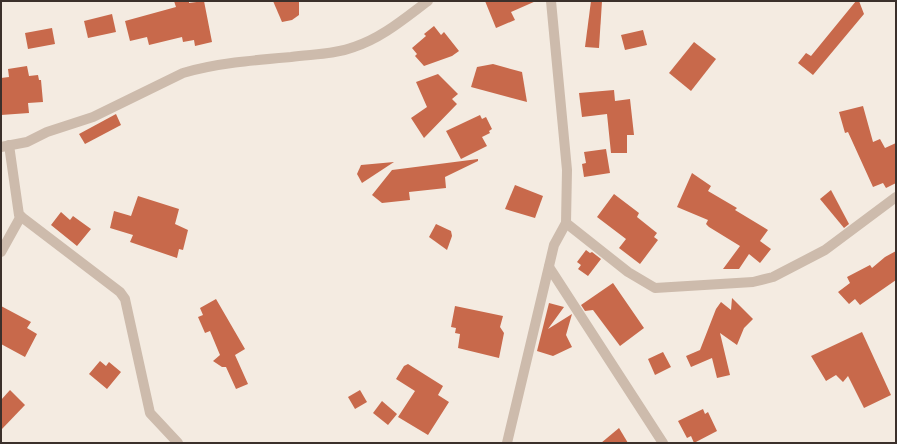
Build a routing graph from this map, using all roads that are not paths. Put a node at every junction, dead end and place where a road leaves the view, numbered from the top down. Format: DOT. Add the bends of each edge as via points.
graph roads {
  1 [pos="428,1"];
  2 [pos="551,1"];
  3 [pos="5,146"];
  4 [pos="896,197"];
  5 [pos="21,216"];
  6 [pos="566,223"];
  7 [pos="1,252"];
  8 [pos="549,267"];
  9 [pos="178,443"];
  10 [pos="506,443"];
  11 [pos="664,443"];
  1 -- 3 [label="street" via="377,38 354,48 328,54 198,69 183,73 93,117 47,132 26,142"];
  2 -- 6 [label="street" via="567,170"];
  3 -- 5 [label="street"];
  4 -- 6 [label="street" via="824,250 773,278 753,282 655,288 628,272"];
  5 -- 7 [label="street"];
  5 -- 9 [label="street" via="120,292 125,299 150,413"];
  6 -- 8 [label="street" via="554,245"];
  8 -- 10 [label="street"];
  8 -- 11 [label="street"];
}
